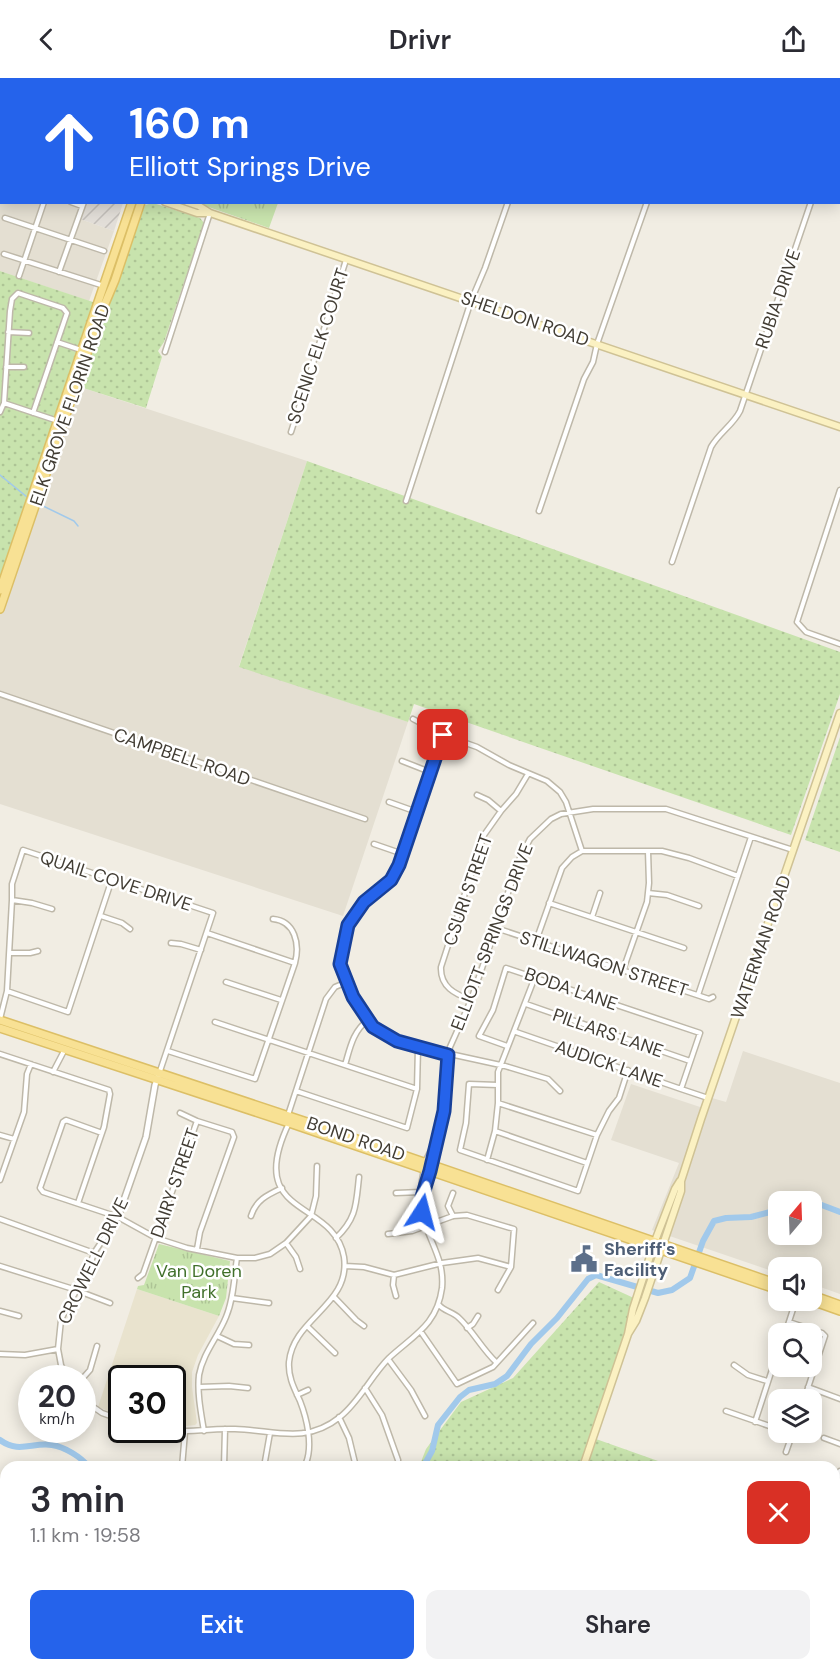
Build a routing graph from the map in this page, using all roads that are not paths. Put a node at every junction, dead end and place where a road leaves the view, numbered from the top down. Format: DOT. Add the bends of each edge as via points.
graph roads {
  1 [pos="43,204"];
  2 [pos="83,204"];
  3 [pos="131,204"];
  4 [pos="140,204"];
  5 [pos="171,204"];
  6 [pos="194,204"];
  7 [pos="507,204"];
  8 [pos="646,204"];
  9 [pos="810,204"];
  10 [pos="210,213"];
  11 [pos="5,218"];
  12 [pos="35,227"];
  13 [pos="70,239"];
  14 [pos="104,251"];
  15 [pos="3,254"];
  16 [pos="346,260"];
  17 [pos="24,261"];
  18 [pos="59,272"];
  19 [pos="19,276"];
  20 [pos="104,286"];
  21 [pos="107,297"];
  22 [pos="471,301"];
  23 [pos="8,333"];
  24 [pos="29,333"];
  25 [pos="57,342"];
  26 [pos="597,344"];
  27 [pos="82,351"];
  28 [pos="165,352"];
  29 [pos="6,367"];
  30 [pos="24,367"];
  31 [pos="744,394"];
  32 [pos="4,403"];
  33 [pos="0,412"];
  34 [pos="33,412"];
  35 [pos="61,421"];
  36 [pos="840,427"];
  37 [pos="291,432"];
  38 [pos="840,490"];
  39 [pos="406,501"];
  40 [pos="539,511"];
  41 [pos="672,562"];
  42 [pos="0,590"];
  43 [pos="0,609"];
  44 [pos="840,644"];
  45 [pos="0,694"];
  46 [pos="840,713"];
  47 [pos="414,720"];
  48 [pos="443,735"];
  49 [pos="402,762"];
  50 [pos="430,772"];
  51 [pos="528,774"];
  52 [pos="477,795"];
  53 [pos="389,802"];
  54 [pos="501,811"];
  55 [pos="417,812"];
  56 [pos="570,812"];
  57 [pos="365,819"];
  58 [pos="751,837"];
  59 [pos="374,844"];
  60 [pos="582,851"];
  61 [pos="648,851"];
  62 [pos="794,851"];
  63 [pos="403,854"];
  64 [pos="738,876"];
  65 [pos="112,879"];
  66 [pos="600,893"];
  67 [pos="648,893"];
  68 [pos="12,900"];
  69 [pos="549,903"];
  70 [pos="699,906"];
  71 [pos="52,909"];
  72 [pos="101,916"];
  73 [pos="592,917"];
  74 [pos="273,919"];
  75 [pos="496,928"];
  76 [pos="130,929"];
  77 [pos="636,932"];
  78 [pos="207,933"];
  79 [pos="536,941"];
  80 [pos="171,943"];
  81 [pos="684,948"];
  82 [pos="201,950"];
  83 [pos="38,951"];
  84 [pos="9,952"];
  85 [pos="295,963"];
  86 [pos="623,970"];
  87 [pos="535,977"];
  88 [pos="226,982"];
  89 [pos="347,982"];
  90 [pos="7,991"];
  91 [pos="698,995"];
  92 [pos="713,997"];
  93 [pos="281,1000"];
  94 [pos="471,1000"];
  95 [pos="526,1005"];
  96 [pos="368,1020"];
  97 [pos="215,1022"];
  98 [pos="0,1023"];
  99 [pos="516,1032"];
  100 [pos="700,1033"];
  101 [pos="268,1041"];
  102 [pos="507,1046"];
  103 [pos="418,1047"];
  104 [pos="65,1049"];
  105 [pos="168,1051"];
  106 [pos="0,1054"];
  107 [pos="101,1054"];
  108 [pos="309,1054"];
  109 [pos="448,1055"];
  110 [pos="690,1061"];
  111 [pos="31,1064"];
  112 [pos="345,1065"];
  113 [pos="501,1065"];
  114 [pos="628,1070"];
  115 [pos="53,1072"];
  116 [pos="158,1077"];
  117 [pos="498,1085"];
  118 [pos="417,1089"];
  119 [pos="681,1089"];
  120 [pos="560,1090"];
  121 [pos="296,1091"];
  122 [pos="709,1098"];
  123 [pos="498,1103"];
  124 [pos="180,1113"];
  125 [pos="288,1119"];
  126 [pos="196,1121"];
  127 [pos="495,1131"];
  128 [pos="102,1133"];
  129 [pos="0,1135"];
  130 [pos="597,1135"];
  131 [pos="14,1140"];
  132 [pos="487,1160"];
  133 [pos="587,1163"];
  134 [pos="317,1166"];
  135 [pos="428,1167"];
  136 [pos="359,1177"];
  137 [pos="0,1180"];
  138 [pos="282,1188"];
  139 [pos="421,1192"];
  140 [pos="396,1193"];
  141 [pos="453,1193"];
  142 [pos="422,1197"];
  143 [pos="78,1203"];
  144 [pos="251,1216"];
  145 [pos="311,1216"];
  146 [pos="453,1216"];
  147 [pos="118,1217"];
  148 [pos="0,1220"];
  149 [pos="426,1226"];
  150 [pos="388,1234"];
  151 [pos="156,1238"];
  152 [pos="336,1238"];
  153 [pos="286,1243"];
  154 [pos="658,1245"];
  155 [pos="197,1249"];
  156 [pos="94,1253"];
  157 [pos="237,1258"];
  158 [pos="703,1261"];
  159 [pos="442,1263"];
  160 [pos="0,1266"];
  161 [pos="344,1266"];
  162 [pos="511,1267"];
  163 [pos="300,1269"];
  164 [pos="394,1275"];
  165 [pos="138,1278"];
  166 [pos="768,1281"];
  167 [pos="768,1286"];
  168 [pos="79,1288"];
  169 [pos="498,1290"];
  170 [pos="396,1296"];
  171 [pos="334,1297"];
  172 [pos="232,1298"];
  173 [pos="822,1302"];
  174 [pos="110,1303"];
  175 [pos="269,1303"];
  176 [pos="439,1305"];
  177 [pos="839,1307"];
  178 [pos="0,1311"];
  179 [pos="792,1311"];
  180 [pos="19,1316"];
  181 [pos="478,1316"];
  182 [pos="789,1322"];
  183 [pos="533,1323"];
  184 [pos="307,1326"];
  185 [pos="364,1326"];
  186 [pos="467,1328"];
  187 [pos="421,1332"];
  188 [pos="628,1334"];
  189 [pos="216,1335"];
  190 [pos="249,1345"];
  191 [pos="97,1346"];
  192 [pos="58,1349"];
  193 [pos="335,1353"];
  194 [pos="0,1354"];
  195 [pos="388,1359"];
  196 [pos="496,1362"];
  197 [pos="61,1365"];
  198 [pos="91,1365"];
  199 [pos="734,1365"];
  200 [pos="768,1377"];
  201 [pos="767,1381"];
  202 [pos="199,1387"];
  203 [pos="808,1387"];
  204 [pos="248,1388"];
  205 [pos="364,1388"];
  206 [pos="308,1390"];
  207 [pos="297,1395"];
  208 [pos="840,1399"];
  209 [pos="726,1410"];
  210 [pos="424,1416"];
  211 [pos="339,1418"];
  212 [pos="755,1422"];
  213 [pos="768,1426"];
  214 [pos="225,1429"];
  215 [pos="204,1431"];
  216 [pos="186,1432"];
  217 [pos="270,1433"];
  218 [pos="308,1433"];
  219 [pos="824,1438"];
  220 [pos="184,1443"];
  221 [pos="788,1443"];
  222 [pos="840,1444"];
  223 [pos="786,1452"];
  224 [pos="398,1460"];
  225 [pos="183,1461"];
  226 [pos="224,1461"];
  227 [pos="265,1461"];
  228 [pos="306,1461"];
  229 [pos="355,1461"];
  230 [pos="585,1461"];
  1 -- 12 [label="street"];
  2 -- 13 [label="street"];
  3 -- 20 [label="main road, ELK GROVE FLORIN ROAD"];
  4 -- 21 [label="main road, ELK GROVE FLORIN ROAD"];
  5 -- 10 [label="main road, SHELDON ROAD"];
  6 -- 10 [label="main road, SHELDON ROAD"];
  7 -- 22 [label="street"];
  8 -- 26 [label="street"];
  9 -- 31 [label="street, RUBIA DRIVE"];
  10 -- 16 [label="main road, SHELDON ROAD"];
  10 -- 28 [label="street"];
  11 -- 12 [label="street"];
  12 -- 13 [label="street"];
  12 -- 17 [label="street"];
  13 -- 14 [label="street"];
  13 -- 18 [label="street"];
  15 -- 17 [label="street"];
  16 -- 22 [label="main road, SHELDON ROAD"];
  16 -- 37 [label="street, SCENIC ELK COURT"];
  17 -- 18 [label="street"];
  17 -- 19 [label="street"];
  18 -- 20 [label="street"];
  20 -- 21 [label="main road"];
  20 -- 27 [label="main road, ELK GROVE FLORIN ROAD"];
  21 -- 35 [label="main road, ELK GROVE FLORIN ROAD"];
  22 -- 26 [label="main road, SHELDON ROAD"];
  22 -- 39 [label="street"];
  23 -- 24 [label="street"];
  23 -- 25 [label="street" via="12,299 21,294 66,310"];
  23 -- 29 [label="street"];
  25 -- 27 [label="street"];
  25 -- 34 [label="street"];
  26 -- 31 [label="main road, SHELDON ROAD"];
  26 -- 40 [label="street"];
  27 -- 35 [label="main road, ELK GROVE FLORIN ROAD"];
  29 -- 30 [label="street"];
  29 -- 32 [label="street"];
  31 -- 36 [label="main road, SHELDON ROAD"];
  31 -- 41 [label="street, RUBIA DRIVE" via="736,418 709,451"];
  32 -- 33 [label="street"];
  32 -- 34 [label="street"];
  34 -- 35 [label="street"];
  35 -- 42 [label="main road, ELK GROVE FLORIN ROAD"];
  35 -- 43 [label="main road, ELK GROVE FLORIN ROAD"];
  38 -- 44 [label="street" via="797,622 806,632"];
  45 -- 57 [label="street, CAMPBELL ROAD"];
  46 -- 62 [label="main road, WATERMAN ROAD"];
  47 -- 48 [label="street"];
  48 -- 50 [label="street"];
  48 -- 51 [label="street" via="477,747"];
  49 -- 50 [label="street"];
  50 -- 55 [label="street"];
  51 -- 54 [label="street, CSURI STREET"];
  51 -- 56 [label="street" via="547,781 560,792"];
  52 -- 54 [label="street"];
  53 -- 55 [label="street"];
  54 -- 94 [label="street, CSURI STREET" via="484,835 441,967 442,982"];
  55 -- 63 [label="street"];
  56 -- 58 [label="street, ELLIOTT SPRINGS DRIVE" via="666,808"];
  56 -- 60 [label="street"];
  56 -- 75 [label="street, ELLIOTT SPRINGS DRIVE" via="551,819 530,839"];
  58 -- 62 [label="street, ELLIOTT SPRINGS DRIVE"];
  58 -- 64 [label="street"];
  59 -- 63 [label="street"];
  60 -- 61 [label="street"];
  60 -- 69 [label="street" via="562,868"];
  61 -- 64 [label="street" via="674,854"];
  61 -- 67 [label="street"];
  62 -- 122 [label="main road, WATERMAN ROAD"];
  63 -- 89 [label="street" via="391,880 364,902 348,925 340,964"];
  64 -- 91 [label="street"];
  65 -- 68 [label="street, QUAIL COVE DRIVE" via="23,849 12,884"];
  65 -- 72 [label="street"];
  65 -- 78 [label="street, QUAIL COVE DRIVE" via="213,913"];
  66 -- 73 [label="street"];
  67 -- 70 [label="street"];
  67 -- 77 [label="street"];
  68 -- 71 [label="street"];
  68 -- 84 [label="street, QUAIL COVE DRIVE"];
  69 -- 73 [label="street"];
  69 -- 79 [label="street"];
  72 -- 76 [label="street"];
  72 -- 90 [label="street" via="68,1012"];
  73 -- 77 [label="street"];
  74 -- 85 [label="street" via="287,924 296,936"];
  75 -- 79 [label="street, STILLWAGON STREET"];
  75 -- 94 [label="street, ELLIOTT SPRINGS DRIVE"];
  77 -- 81 [label="street"];
  77 -- 86 [label="street"];
  78 -- 82 [label="street, QUAIL COVE DRIVE"];
  78 -- 85 [label="street"];
  79 -- 86 [label="street, STILLWAGON STREET"];
  80 -- 82 [label="street"];
  82 -- 105 [label="street, QUAIL COVE DRIVE"];
  83 -- 84 [label="street"];
  84 -- 90 [label="street, QUAIL COVE DRIVE"];
  85 -- 93 [label="street"];
  86 -- 91 [label="street, STILLWAGON STREET"];
  87 -- 95 [label="street"];
  87 -- 100 [label="street, BODA LANE"];
  87 -- 102 [label="street, BODA LANE" via="506,968 493,1010 479,1036"];
  88 -- 93 [label="street"];
  89 -- 96 [label="street"];
  89 -- 108 [label="street" via="335,987 326,999"];
  90 -- 98 [label="street, QUAIL COVE DRIVE"];
  91 -- 92 [label="street, STILLWAGON STREET"];
  93 -- 101 [label="street"];
  94 -- 109 [label="street, ELLIOTT SPRINGS DRIVE"];
  95 -- 99 [label="street"];
  95 -- 110 [label="street, PILLARS LANE"];
  96 -- 103 [label="street" via="397,1041"];
  96 -- 112 [label="street" via="354,1036"];
  97 -- 101 [label="street"];
  98 -- 104 [label="main road, BOND ROAD"];
  98 -- 107 [label="main road, BOND ROAD"];
  99 -- 102 [label="street"];
  99 -- 114 [label="street, AUDICK LANE"];
  100 -- 110 [label="street, AUDICK LANE"];
  101 -- 105 [label="street" via="255,1079"];
  101 -- 108 [label="street"];
  102 -- 113 [label="street"];
  103 -- 109 [label="street"];
  103 -- 118 [label="street"];
  104 -- 107 [label="main road" via="69,1046"];
  104 -- 115 [label="street"];
  104 -- 116 [label="main road, BOND ROAD"];
  105 -- 116 [label="street, QUAIL COVE DRIVE"];
  106 -- 111 [label="street"];
  107 -- 116 [label="main road, BOND ROAD"];
  108 -- 112 [label="street"];
  108 -- 121 [label="street"];
  109 -- 113 [label="street"];
  109 -- 135 [label="street, ELLIOTT SPRINGS DRIVE" via="444,1111"];
  110 -- 119 [label="street, AUDICK LANE"];
  111 -- 115 [label="street"];
  111 -- 131 [label="street" via="24,1112"];
  112 -- 118 [label="street"];
  113 -- 117 [label="street"];
  113 -- 120 [label="street" via="548,1079"];
  114 -- 119 [label="street, AUDICK LANE"];
  114 -- 130 [label="street" via="619,1098"];
  115 -- 128 [label="street" via="109,1090"];
  116 -- 125 [label="main road, BOND ROAD"];
  116 -- 147 [label="street, CROWELL DRIVE" via="146,1137"];
  117 -- 123 [label="street"];
  117 -- 132 [label="street" via="469,1084 460,1150"];
  118 -- 121 [label="street" via="407,1128"];
  119 -- 122 [label="street"];
  121 -- 125 [label="street"];
  122 -- 154 [label="main road, WATERMAN ROAD" via="681,1191"];
  123 -- 127 [label="street"];
  123 -- 130 [label="street"];
  124 -- 126 [label="street"];
  125 -- 135 [label="main road, BOND ROAD"];
  125 -- 135 [label="main road, BOND ROAD" via="322,1127"];
  125 -- 138 [label="street" via="276,1156"];
  126 -- 151 [label="street, DAIRY STREET"];
  126 -- 155 [label="street" via="232,1132 234,1137"];
  127 -- 132 [label="street"];
  127 -- 133 [label="street"];
  128 -- 143 [label="street"];
  128 -- 143 [label="street" via="63,1122 40,1188"];
  129 -- 131 [label="street"];
  130 -- 133 [label="street"];
  131 -- 137 [label="street"];
  132 -- 133 [label="street" via="578,1191"];
  134 -- 145 [label="street"];
  135 -- 139 [label="street"];
  135 -- 142 [label="street"];
  135 -- 154 [label="main road, BOND ROAD"];
  136 -- 152 [label="street" via="354,1215"];
  138 -- 144 [label="street" via="261,1199"];
  138 -- 145 [label="street" via="291,1201"];
  139 -- 140 [label="street"];
  139 -- 142 [label="street"];
  141 -- 146 [label="street" via="448,1206"];
  142 -- 149 [label="street"];
  143 -- 147 [label="street"];
  145 -- 152 [label="street"];
  145 -- 153 [label="street"];
  146 -- 149 [label="street"];
  146 -- 162 [label="street" via="476,1216 514,1229"];
  147 -- 151 [label="street"];
  147 -- 156 [label="street, CROWELL DRIVE"];
  148 -- 156 [label="street"];
  149 -- 150 [label="street"];
  149 -- 159 [label="street"];
  151 -- 155 [label="street"];
  151 -- 165 [label="street, DAIRY STREET"];
  152 -- 161 [label="street"];
  153 -- 157 [label="street" via="270,1254"];
  153 -- 163 [label="street"];
  154 -- 158 [label="main road, BOND ROAD"];
  154 -- 188 [label="main road, WATERMAN ROAD" via="646,1269"];
  154 -- 188 [label="main road, WATERMAN ROAD" via="654,1272"];
  155 -- 157 [label="street"];
  156 -- 168 [label="street, CROWELL DRIVE"];
  157 -- 172 [label="street"];
  158 -- 166 [label="main road, BOND ROAD"];
  158 -- 167 [label="main road, BOND ROAD"];
  159 -- 162 [label="street" via="478,1258"];
  159 -- 164 [label="street"];
  159 -- 176 [label="street"];
  160 -- 168 [label="street"];
  161 -- 164 [label="street"];
  161 -- 171 [label="street" via="342,1284"];
  162 -- 169 [label="street"];
  164 -- 170 [label="street"];
  168 -- 174 [label="street"];
  168 -- 192 [label="street, CROWELL DRIVE" via="62,1320"];
  171 -- 184 [label="street"];
  171 -- 185 [label="street"];
  172 -- 175 [label="street"];
  172 -- 189 [label="street"];
  173 -- 177 [label="main road"];
  176 -- 186 [label="street"];
  176 -- 187 [label="street"];
  178 -- 180 [label="street"];
  179 -- 182 [label="street"];
  181 -- 186 [label="street"];
  182 -- 203 [label="street" via="825,1336"];
  183 -- 196 [label="street"];
  184 -- 193 [label="street"];
  184 -- 207 [label="street" via="297,1338 290,1361 290,1377"];
  186 -- 196 [label="street"];
  187 -- 195 [label="street"];
  187 -- 196 [label="street" via="457,1384 487,1371"];
  188 -- 230 [label="main road, WATERMAN ROAD"];
  189 -- 190 [label="street" via="227,1342"];
  189 -- 202 [label="street" via="203,1359"];
  191 -- 198 [label="street"];
  192 -- 194 [label="street" via="25,1355"];
  192 -- 197 [label="street, CROWELL DRIVE"];
  195 -- 205 [label="street"];
  195 -- 210 [label="street"];
  199 -- 201 [label="street"];
  200 -- 201 [label="street"];
  201 -- 212 [label="street"];
  202 -- 204 [label="street"];
  202 -- 215 [label="street"];
  203 -- 208 [label="street"];
  205 -- 211 [label="street"];
  205 -- 224 [label="street" via="382,1415"];
  206 -- 207 [label="street"];
  207 -- 218 [label="street"];
  209 -- 212 [label="street"];
  211 -- 218 [label="street"];
  211 -- 229 [label="street"];
  212 -- 213 [label="street"];
  214 -- 215 [label="street"];
  214 -- 217 [label="street"];
  214 -- 226 [label="street"];
  215 -- 216 [label="street"];
  217 -- 218 [label="street"];
  217 -- 227 [label="street"];
  218 -- 228 [label="street"];
  219 -- 222 [label="street"];
  220 -- 225 [label="street"];
  221 -- 223 [label="street"];
}
